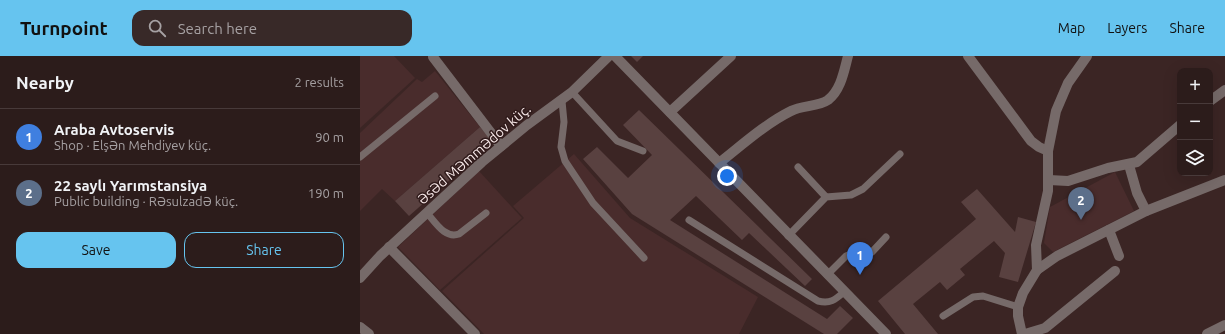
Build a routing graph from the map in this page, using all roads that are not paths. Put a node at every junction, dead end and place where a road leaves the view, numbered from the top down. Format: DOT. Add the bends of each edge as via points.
graph roads {
  1 [pos="609,56"];
  2 [pos="615,56"];
  3 [pos="731,56"];
  4 [pos="848,56"];
  5 [pos="968,56"];
  6 [pos="1087,56"];
  7 [pos="433,57"];
  8 [pos="1225,90"];
  9 [pos="572,92"];
  10 [pos="435,96"];
  11 [pos="1213,98"];
  12 [pos="562,101"];
  13 [pos="670,112"];
  14 [pos="1177,127"];
  15 [pos="501,146"];
  16 [pos="643,151"];
  17 [pos="1048,151"];
  18 [pos="900,154"];
  19 [pos="360,157"];
  20 [pos="719,163"];
  21 [pos="1129,165"];
  22 [pos="798,167"];
  23 [pos="1049,180"];
  24 [pos="1225,180"];
  25 [pos="826,197"];
  26 [pos="1146,211"];
  27 [pos="427,212"];
  28 [pos="486,212"];
  29 [pos="688,220"];
  30 [pos="1109,230"];
  31 [pos="788,236"];
  32 [pos="886,237"];
  33 [pos="390,247"];
  34 [pos="1119,256"];
  35 [pos="644,258"];
  36 [pos="1037,270"];
  37 [pos="1115,271"];
  38 [pos="827,275"];
  39 [pos="360,278"];
  40 [pos="844,292"];
  41 [pos="1018,307"];
  42 [pos="943,316"];
  43 [pos="1225,325"];
  44 [pos="360,328"];
  45 [pos="369,334"];
  46 [pos="475,334"];
  47 [pos="886,334"];
  48 [pos="1024,334"];
  49 [pos="1207,334"];
  1 -- 9 [label="street, Əsəd Məmmədov küç."];
  2 -- 13 [label="street"];
  3 -- 13 [label="street"];
  4 -- 20 [label="street" via="838,88 828,100 802,106 780,117"];
  5 -- 17 [label="street" via="1031,141"];
  6 -- 17 [label="street" via="1068,83 1056,111"];
  7 -- 15 [label="street"];
  8 -- 11 [label="street"];
  9 -- 12 [label="street, Əsəd Məmmədov küç."];
  9 -- 16 [label="lane" via="617,141"];
  10 -- 19 [label="lane"];
  12 -- 15 [label="street, Əsəd Məmmədov küç."];
  12 -- 35 [label="lane" via="564,122 561,147 565,161 594,203"];
  13 -- 20 [label="street"];
  14 -- 21 [label="street" via="1142,159"];
  15 -- 27 [label="street, Əsəd Məmmədov küç."];
  17 -- 23 [label="street"];
  18 -- 25 [label="lane" via="863,189 851,195"];
  20 -- 31 [label="street"];
  21 -- 23 [label="street" via="1108,168 1068,181"];
  21 -- 26 [label="street" via="1137,193"];
  22 -- 25 [label="lane"];
  23 -- 36 [label="street" via="1036,245"];
  24 -- 26 [label="street"];
  25 -- 31 [label="lane"];
  26 -- 30 [label="street"];
  27 -- 28 [label="lane" via="445,233 454,236"];
  27 -- 33 [label="street, Əsəd Məmmədov küç."];
  29 -- 40 [label="lane" via="818,301 827,303"];
  30 -- 34 [label="street"];
  30 -- 36 [label="street" via="1056,256"];
  31 -- 38 [label="street"];
  32 -- 38 [label="lane" via="872,252 846,256"];
  33 -- 39 [label="street, Əsəd Məmmədov küç."];
  33 -- 46 [label="street"];
  36 -- 41 [label="street"];
  37 -- 48 [label="street" via="1044,328"];
  38 -- 40 [label="street"];
  40 -- 47 [label="street"];
  41 -- 42 [label="lane" via="983,296 973,297"];
  41 -- 48 [label="street"];
  43 -- 49 [label="street"];
  44 -- 45 [label="street"];
}
